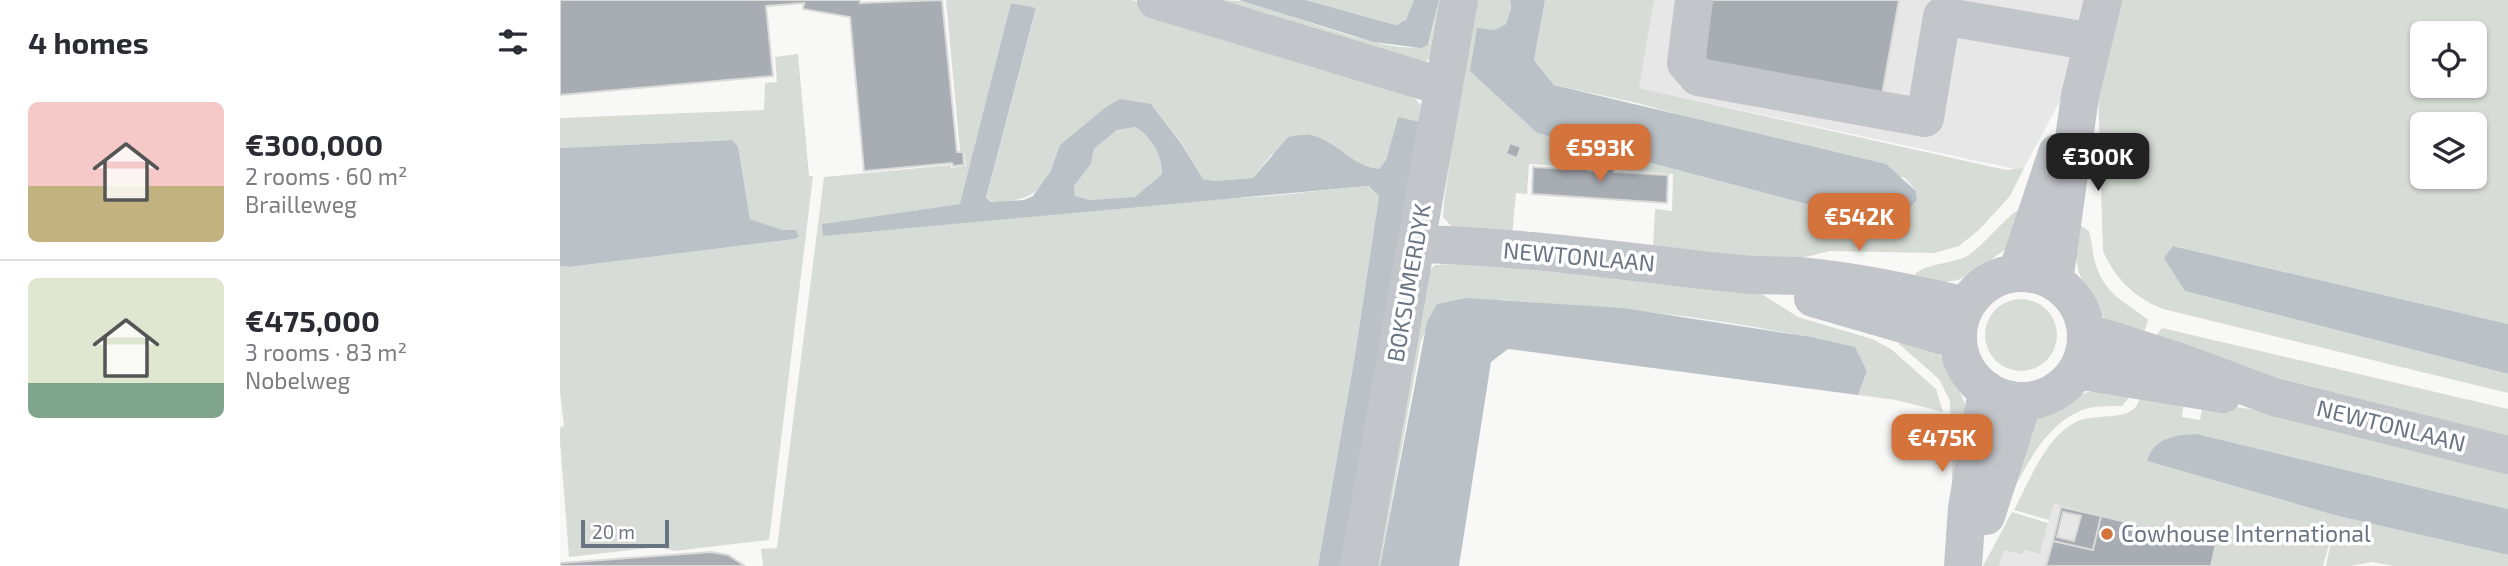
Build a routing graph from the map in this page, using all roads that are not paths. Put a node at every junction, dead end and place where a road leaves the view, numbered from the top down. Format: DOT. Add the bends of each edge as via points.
graph roads {
  1 [pos="1156,0"];
  2 [pos="1459,0"];
  3 [pos="1694,0"];
  4 [pos="2103,0"];
  5 [pos="2092,42"];
  6 [pos="1444,87"];
  7 [pos="2080,96"];
  8 [pos="1416,244"];
  9 [pos="2017,273"];
  10 [pos="2054,281"];
  11 [pos="1962,323"];
  12 [pos="2086,332"];
  13 [pos="2077,370"];
  14 [pos="1987,390"];
  15 [pos="2274,397"];
  16 [pos="2023,401"];
  17 [pos="2508,455"];
  18 [pos="1359,566"];
  19 [pos="1964,566"];
  1 -- 6 [label="street"];
  2 -- 6 [label="street, BOKSUMERDYK"];
  3 -- 5 [label="street" via="1686,63 1698,77 1924,118 1942,16"];
  4 -- 5 [label="street"];
  5 -- 7 [label="street"];
  6 -- 8 [label="street, BOKSUMERDYK"];
  7 -- 9 [label="street"];
  7 -- 10 [label="street"];
  8 -- 11 [label="street, NEWTONLAAN" via="1742,275 1793,293"];
  8 -- 18 [label="street, BOKSUMERDYK"];
  9 -- 10 [label="street"];
  9 -- 11 [label="street" via="1995,278 1978,290"];
  10 -- 12 [label="street" via="2070,294"];
  11 -- 14 [label="street" via="1963,362"];
  12 -- 13 [label="street"];
  12 -- 15 [label="street, NEWTONLAAN"];
  13 -- 15 [label="street, NEWTONLAAN" via="2170,387"];
  13 -- 16 [label="street" via="2063,386 2044,397"];
  14 -- 16 [label="street"];
  14 -- 19 [label="street" via="1967,508"];
  15 -- 17 [label="street, NEWTONLAAN"];
  16 -- 19 [label="street"];
}
